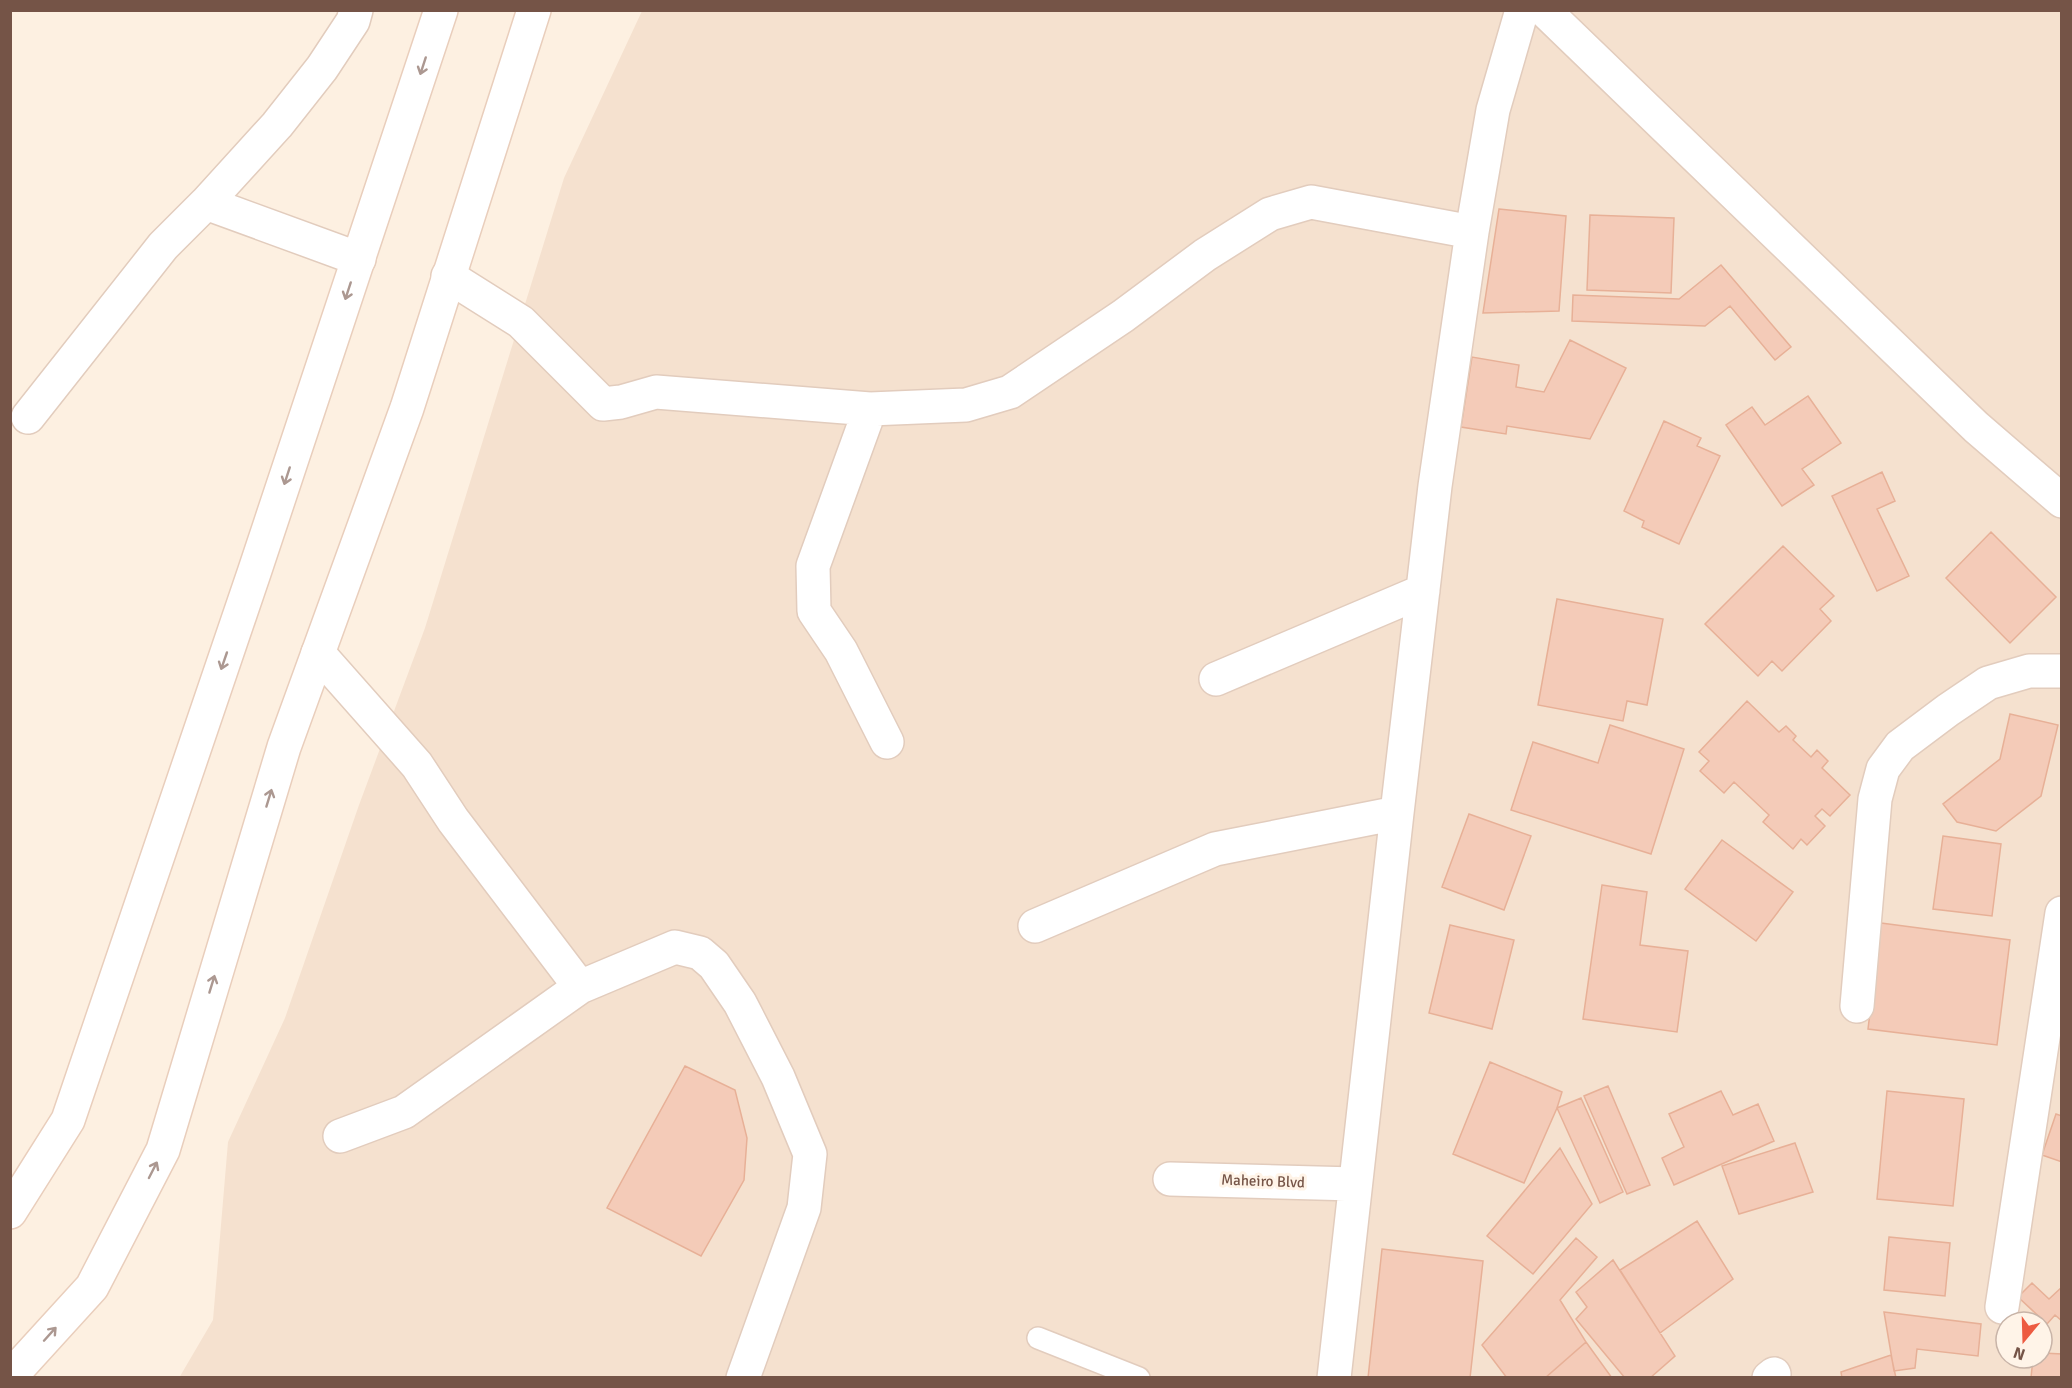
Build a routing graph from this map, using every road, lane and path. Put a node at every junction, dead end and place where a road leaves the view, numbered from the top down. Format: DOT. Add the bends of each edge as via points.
graph roads {
  1 [pos="356,10"];
  2 [pos="441,10"];
  3 [pos="534,10"];
  4 [pos="1522,10"];
  5 [pos="1544,10"];
  6 [pos="206,203"];
  7 [pos="1472,232"];
  8 [pos="359,259"];
  9 [pos="448,276"];
  10 [pos="870,409"];
  11 [pos="28,417"];
  12 [pos="2061,501"];
  13 [pos="1423,591"];
  14 [pos="318,653"];
  15 [pos="2061,671"];
  16 [pos="1216,679"];
  17 [pos="887,742"];
  18 [pos="1397,813"];
  19 [pos="2061,913"];
  20 [pos="1035,926"];
  21 [pos="580,987"];
  22 [pos="1857,1006"];
  23 [pos="340,1136"];
  24 [pos="1170,1179"];
  25 [pos="1355,1184"];
  26 [pos="10,1212"];
  27 [pos="2002,1307"];
  28 [pos="1038,1338"];
  29 [pos="10,1377"];
  30 [pos="743,1377"];
  31 [pos="1139,1377"];
  32 [pos="1334,1377"];
  1 -- 6 [label="street" via="322,68 277,125"];
  2 -- 8 [label="street, one-way"];
  3 -- 9 [label="street"];
  4 -- 7 [label="street" via="1493,110"];
  5 -- 12 [label="street" via="1976,427"];
  6 -- 8 [label="street"];
  6 -- 11 [label="street" via="163,246"];
  7 -- 10 [label="street" via="1311,202 1270,214 1010,392 966,405"];
  7 -- 13 [label="street"];
  8 -- 26 [label="street, one-way" via="68,1120"];
  9 -- 10 [label="street" via="521,322 603,404 656,392"];
  9 -- 14 [label="street" via="407,408"];
  10 -- 17 [label="street" via="813,567 814,611 842,651"];
  13 -- 16 [label="street"];
  13 -- 18 [label="street"];
  14 -- 21 [label="street" via="417,765 453,820"];
  29 -- 14 [label="street, one-way" via="92,1287 163,1150 284,747"];
  15 -- 22 [label="street" via="2030,671 1988,683 1900,746 1883,769 1875,799"];
  18 -- 20 [label="street" via="1215,849"];
  18 -- 25 [label="street"];
  19 -- 27 [label="street"];
  21 -- 23 [label="street" via="404,1112"];
  21 -- 30 [label="street" via="675,947 700,953 714,965 740,1003 778,1077 810,1154 804,1208"];
  24 -- 25 [label="street, Maheiro Blvd"];
  25 -- 32 [label="street"];
  28 -- 31 [label="lane"];
}
